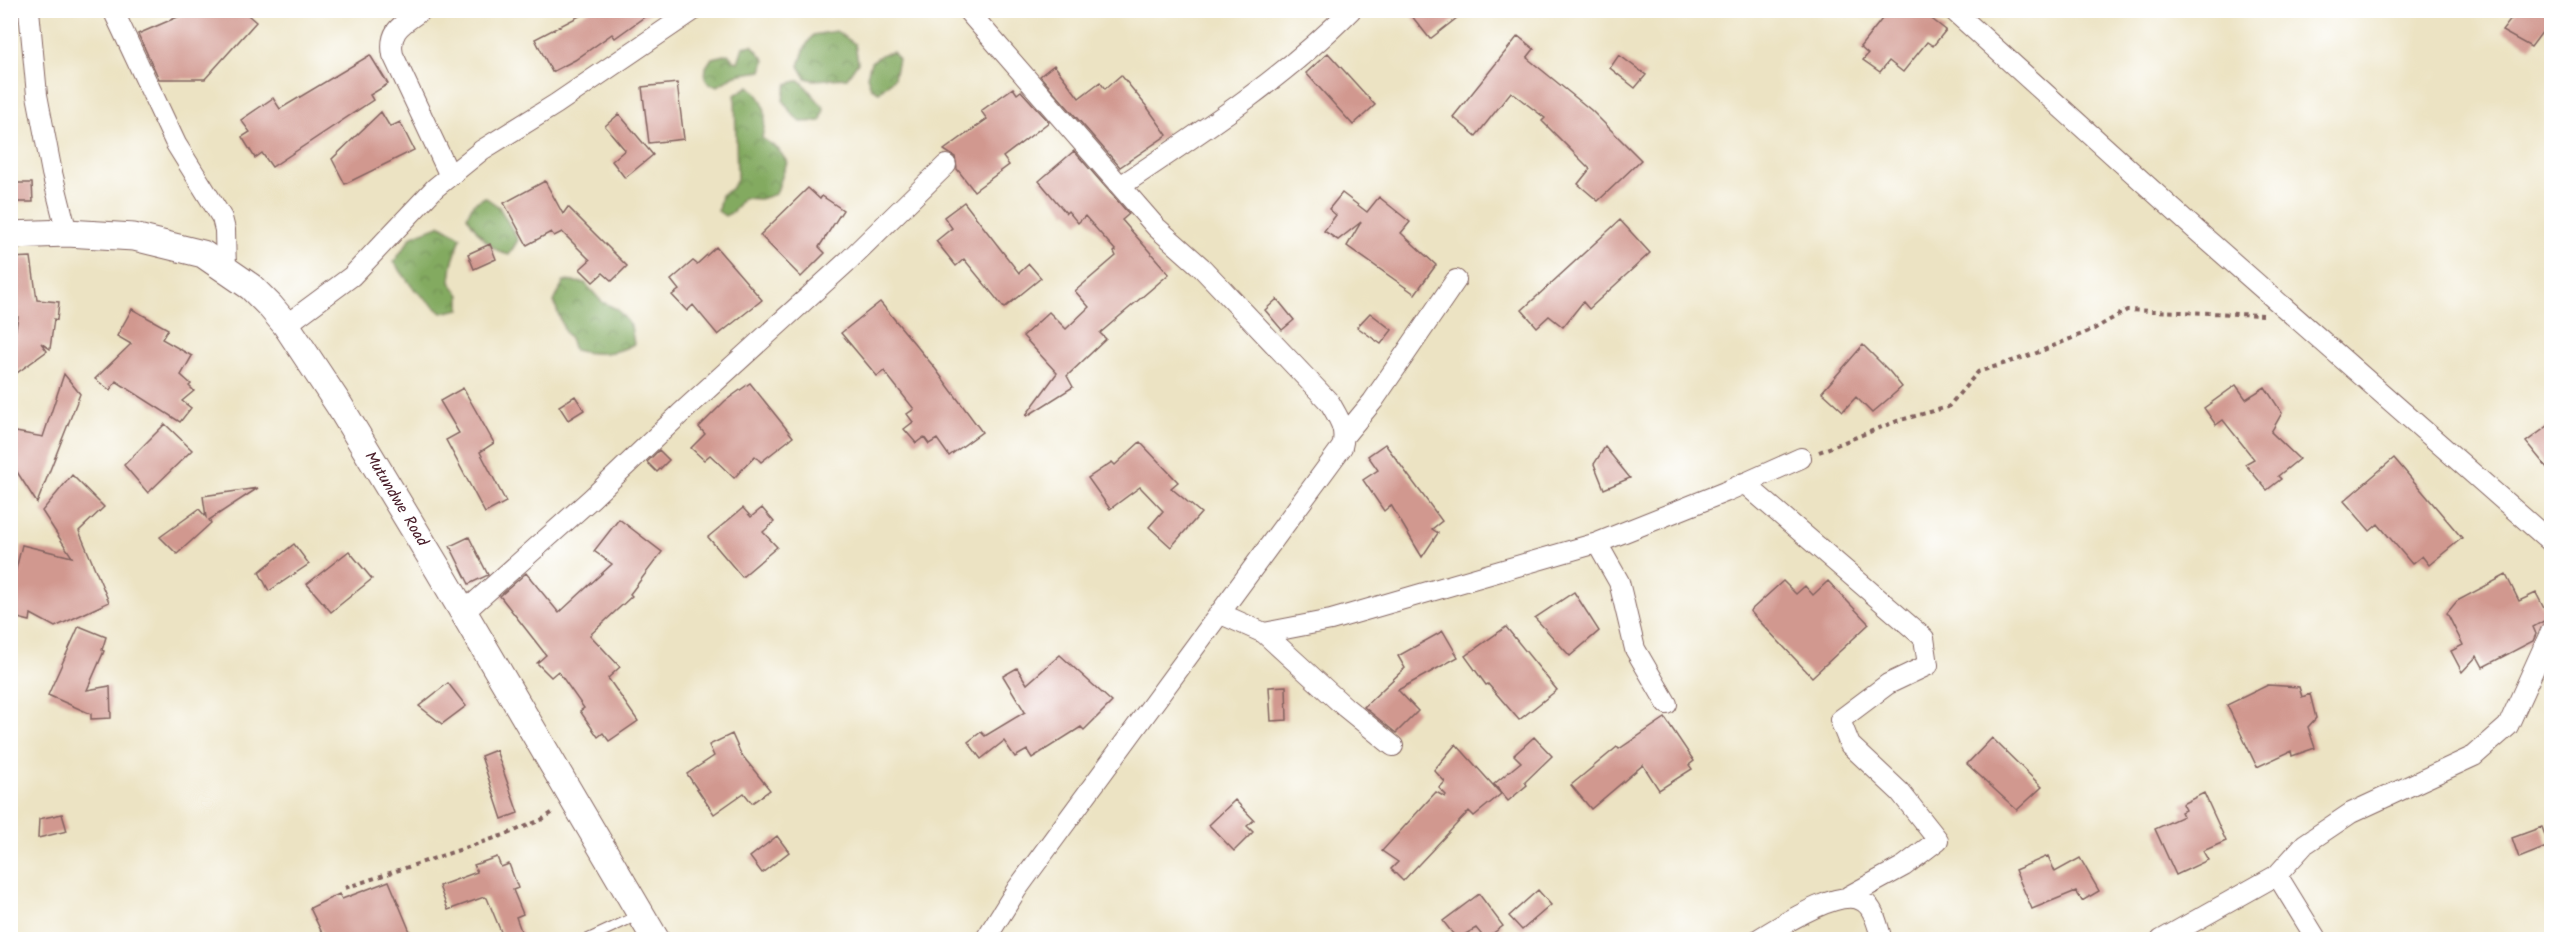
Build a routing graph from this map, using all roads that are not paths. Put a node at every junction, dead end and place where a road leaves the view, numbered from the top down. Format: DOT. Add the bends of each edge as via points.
graph roads {
  1 [pos="29,10"];
  2 [pos="113,10"];
  3 [pos="422,10"];
  4 [pos="694,10"];
  5 [pos="967,10"];
  6 [pos="1351,10"];
  7 [pos="1953,10"];
  8 [pos="946,165"];
  9 [pos="450,176"];
  10 [pos="1122,185"];
  11 [pos="67,233"];
  12 [pos="10,235"];
  13 [pos="226,271"];
  14 [pos="1456,280"];
  15 [pos="286,325"];
  16 [pos="1345,435"];
  17 [pos="1801,458"];
  18 [pos="1744,483"];
  19 [pos="1597,543"];
  20 [pos="2552,543"];
  21 [pos="464,613"];
  22 [pos="1219,613"];
  23 [pos="2552,629"];
  24 [pos="1264,633"];
  25 [pos="1667,704"];
  26 [pos="1393,746"];
  27 [pos="2277,875"];
  28 [pos="1850,896"];
  29 [pos="641,914"];
  30 [pos="585,939"];
  31 [pos="656,939"];
  32 [pos="985,939"];
  33 [pos="1757,939"];
  34 [pos="1882,939"];
  35 [pos="2161,939"];
  36 [pos="2317,939"];
  1 -- 11 [label="street" via="37,94"];
  2 -- 13 [label="street" via="176,144 222,218"];
  3 -- 9 [label="street" via="393,35 391,44"];
  4 -- 9 [label="street" via="482,150"];
  5 -- 10 [label="street"];
  6 -- 10 [label="street" via="1316,46"];
  7 -- 20 [label="street"];
  8 -- 21 [label="street" via="841,267"];
  9 -- 15 [label="street" via="352,276"];
  10 -- 16 [label="street" via="1156,227 1201,267 1330,403"];
  11 -- 12 [label="main road, Mutundwe Road"];
  11 -- 13 [label="main road, Mutundwe Road" via="146,240 203,254"];
  13 -- 15 [label="main road, Mutundwe Road" via="251,287"];
  14 -- 16 [label="street"];
  15 -- 21 [label="main road, Mutundwe Road" via="345,414"];
  16 -- 22 [label="street" via="1342,447"];
  17 -- 18 [label="street"];
  18 -- 19 [label="street"];
  18 -- 28 [label="street" via="1924,638 1928,665 1888,684 1840,720 1850,745 1900,792 1938,840 1904,866"];
  19 -- 24 [label="street" via="1331,620"];
  19 -- 25 [label="street" via="1618,582 1635,649"];
  21 -- 29 [label="main road, Mutundwe Road"];
  22 -- 24 [label="street"];
  22 -- 32 [label="street" via="1017,889"];
  23 -- 27 [label="street" via="2508,726 2474,756 2350,813 2305,844"];
  24 -- 26 [label="street"];
  27 -- 35 [label="street"];
  27 -- 36 [label="street"];
  28 -- 33 [label="street" via="1818,906"];
  28 -- 34 [label="street" via="1871,909"];
  29 -- 30 [label="lane"];
  29 -- 31 [label="main road, Mutundwe Road"];
}
